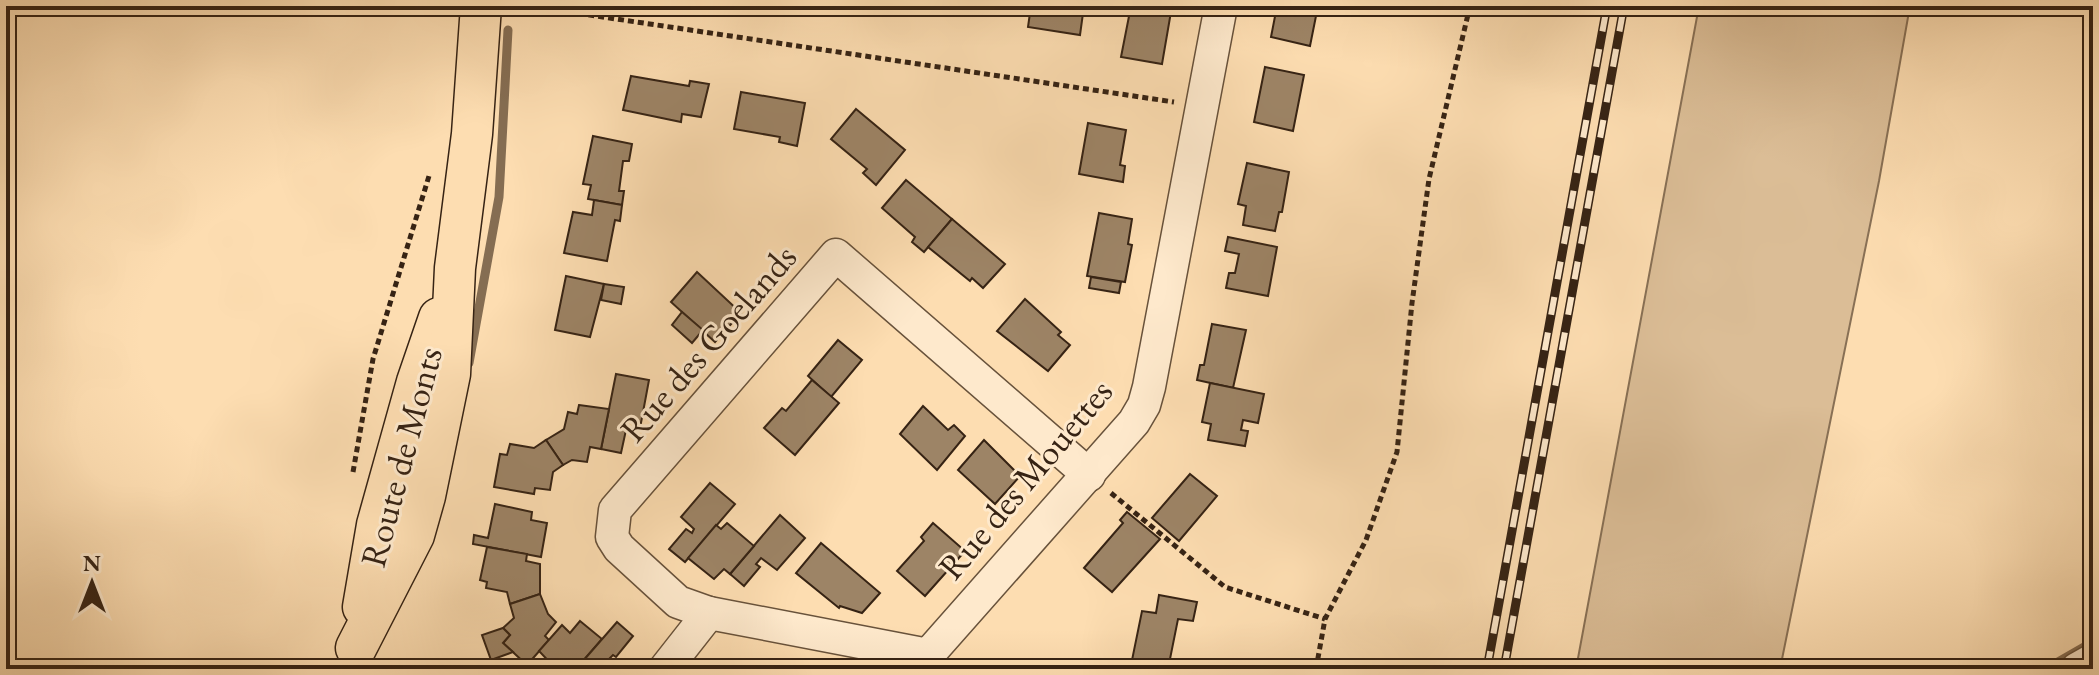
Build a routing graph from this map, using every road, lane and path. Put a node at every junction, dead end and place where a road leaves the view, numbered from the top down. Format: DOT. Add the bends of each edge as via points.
graph roads {
  1 [pos="481,6"];
  2 [pos="529,6"];
  3 [pos="1221,6"];
  4 [pos="1470,6"];
  5 [pos="1203,106"];
  6 [pos="429,176"];
  7 [pos="1089,475"];
  8 [pos="351,482"];
  9 [pos="709,613"];
  10 [pos="1325,619"];
  11 [pos="352,658"];
  12 [pos="2093,660"];
  13 [pos="665,669"];
  14 [pos="1316,669"];
  15 [pos="2077,669"];
  1 -- 11 [label="main road, Route de Monts" via="455,268 377,525"];
  2 -- 5 [label="path"];
  3 -- 5 [label="street, Rue des Mouettes"];
  4 -- 10 [label="path" via="1429,179 1397,452 1366,540"];
  5 -- 7 [label="street, Rue des Mouettes" via="1144,405"];
  6 -- 8 [label="path" via="373,359"];
  7 -- 9 [label="street, Rue des Mouettes" via="928,655"];
  7 -- 9 [label="street, Rue des Goelands" via="836,255 615,510 612,537 619,548 678,602"];
  7 -- 10 [label="path" via="1225,587"];
  9 -- 13 [label="street"];
  10 -- 14 [label="path"];
  12 -- 15 [label="street"];
}
